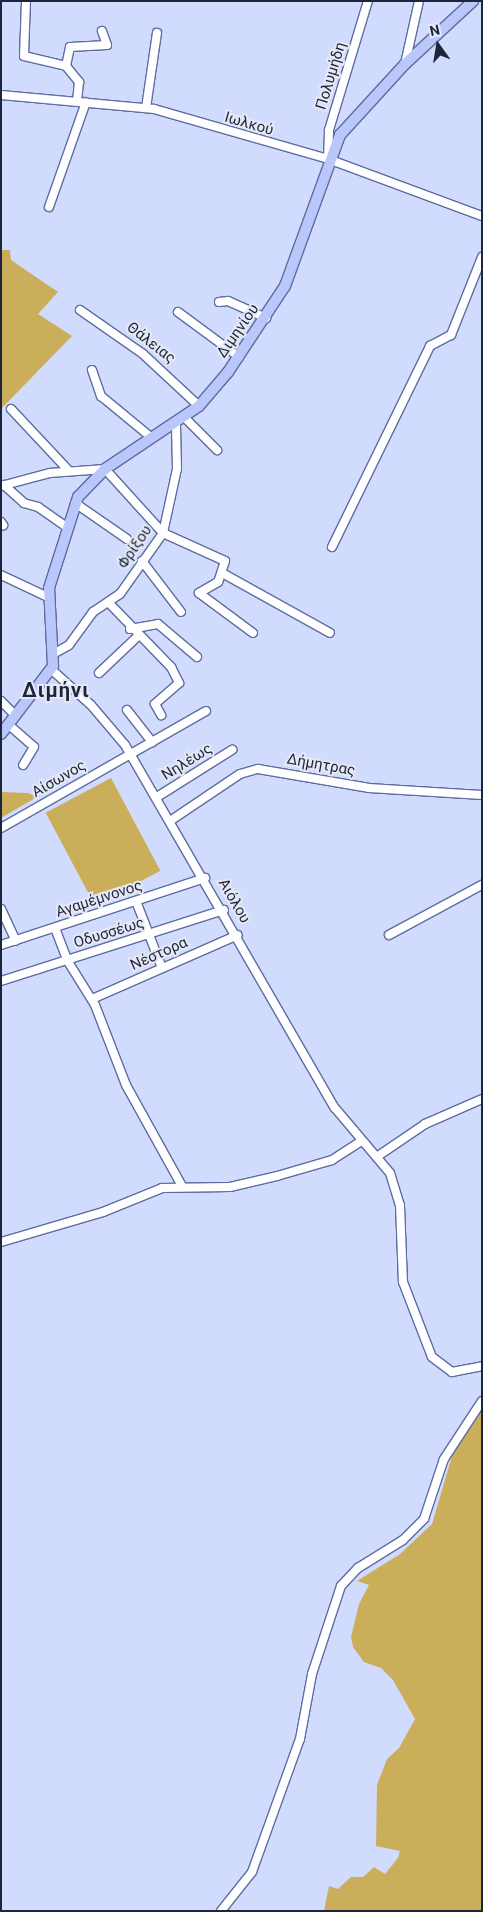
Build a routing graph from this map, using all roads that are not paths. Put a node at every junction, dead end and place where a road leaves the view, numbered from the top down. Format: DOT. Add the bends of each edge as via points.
graph roads {
  1 [pos="26,1"];
  2 [pos="368,1"];
  3 [pos="419,1"];
  4 [pos="473,1"];
  5 [pos="102,31"];
  6 [pos="157,33"];
  7 [pos="405,64"];
  8 [pos="66,66"];
  9 [pos="1,95"];
  10 [pos="77,102"];
  11 [pos="86,102"];
  12 [pos="146,108"];
  13 [pos="328,159"];
  14 [pos="49,207"];
  15 [pos="482,216"];
  16 [pos="482,257"];
  17 [pos="219,302"];
  18 [pos="80,310"];
  19 [pos="178,312"];
  20 [pos="266,318"];
  21 [pos="239,357"];
  22 [pos="92,370"];
  23 [pos="199,406"];
  24 [pos="11,409"];
  25 [pos="180,420"];
  26 [pos="152,438"];
  27 [pos="217,450"];
  28 [pos="105,470"];
  29 [pos="69,471"];
  30 [pos="3,486"];
  31 [pos="75,503"];
  32 [pos="67,526"];
  33 [pos="163,533"];
  34 [pos="127,539"];
  35 [pos="332,547"];
  36 [pos="142,561"];
  37 [pos="224,574"];
  38 [pos="3,579"];
  39 [pos="48,597"];
  40 [pos="108,602"];
  41 [pos="181,612"];
  42 [pos="130,629"];
  43 [pos="253,633"];
  44 [pos="330,633"];
  45 [pos="138,636"];
  46 [pos="53,654"];
  47 [pos="197,657"];
  48 [pos="52,670"];
  49 [pos="99,673"];
  50 [pos="1,702"];
  51 [pos="127,710"];
  52 [pos="206,711"];
  53 [pos="161,715"];
  54 [pos="16,716"];
  55 [pos="9,725"];
  56 [pos="1,734"];
  57 [pos="152,742"];
  58 [pos="232,750"];
  59 [pos="130,754"];
  60 [pos="22,765"];
  61 [pos="482,795"];
  62 [pos="157,798"];
  63 [pos="170,821"];
  64 [pos="1,828"];
  65 [pos="205,878"];
  66 [pos="482,885"];
  67 [pos="136,901"];
  68 [pos="1,909"];
  69 [pos="224,910"];
  70 [pos="55,928"];
  71 [pos="149,934"];
  72 [pos="238,935"];
  73 [pos="389,936"];
  74 [pos="16,941"];
  75 [pos="1,946"];
  76 [pos="67,960"];
  77 [pos="162,968"];
  78 [pos="1,981"];
  79 [pos="92,999"];
  80 [pos="482,1099"];
  81 [pos="360,1142"];
  82 [pos="378,1156"];
  83 [pos="182,1186"];
  84 [pos="1,1242"];
  85 [pos="482,1366"];
  86 [pos="482,1401"];
  87 [pos="221,1911"];
  1 -- 8 [label="street" via="26,59 59,60"];
  2 -- 13 [label="street, Πολυμήδη" via="329,130"];
  3 -- 7 [label="street"];
  4 -- 7 [label="main road, Διμηνίου"];
  5 -- 8 [label="street" via="108,45 70,48"];
  6 -- 12 [label="street"];
  7 -- 13 [label="main road, Διμηνίου" via="351,122"];
  8 -- 10 [label="street" via="79,82"];
  9 -- 10 [label="street, Ιωλκού"];
  10 -- 11 [label="street, Ιωλκού"];
  11 -- 12 [label="street, Ιωλκού"];
  11 -- 14 [label="street"];
  12 -- 13 [label="street, Ιωλκού"];
  13 -- 15 [label="street, Ιωλκού"];
  13 -- 20 [label="main road, Διμηνίου" via="293,267"];
  16 -- 35 [label="street" via="451,335 430,346"];
  17 -- 20 [label="street" via="228,301"];
  18 -- 23 [label="street, Θάλειας" via="143,354"];
  19 -- 21 [label="street"];
  20 -- 21 [label="main road, Διμηνίου"];
  21 -- 23 [label="main road, Διμηνίου"];
  22 -- 26 [label="street" via="101,396"];
  23 -- 25 [label="main road, Διμηνίου"];
  24 -- 29 [label="street"];
  25 -- 26 [label="main road, Διμηνίου"];
  25 -- 27 [label="street"];
  25 -- 33 [label="street, Φρίξου" via="178,470"];
  26 -- 28 [label="main road, Διμηνίου"];
  28 -- 29 [label="street"];
  28 -- 31 [label="main road, Διμηνίου"];
  28 -- 33 [label="street"];
  29 -- 30 [label="street"];
  30 -- 32 [label="street" via="24,503"];
  31 -- 32 [label="main road, Διμηνίου"];
  31 -- 34 [label="street"];
  32 -- 39 [label="main road, Διμηνίου"];
  33 -- 36 [label="street, Φρίξου"];
  33 -- 37 [label="street" via="223,559"];
  36 -- 40 [label="street, Φρίξου" via="120,594"];
  36 -- 41 [label="street"];
  37 -- 43 [label="street" via="216,584 200,589 199,594"];
  37 -- 44 [label="street"];
  38 -- 39 [label="street"];
  39 -- 46 [label="main road, Διμηνίου"];
  40 -- 42 [label="street"];
  40 -- 46 [label="street, Φρίξου" via="90,614 66,648"];
  42 -- 45 [label="street"];
  42 -- 47 [label="street" via="158,624"];
  45 -- 49 [label="street"];
  45 -- 53 [label="street" via="171,667 179,683 155,704"];
  46 -- 48 [label="main road, Διμηνίου"];
  48 -- 54 [label="main road"];
  48 -- 59 [label="street, Αιόλου" via="91,705"];
  50 -- 54 [label="street"];
  51 -- 57 [label="street"];
  52 -- 57 [label="street, Αίσωνος"];
  54 -- 55 [label="main road"];
  55 -- 56 [label="main road"];
  55 -- 60 [label="street" via="34,748"];
  57 -- 59 [label="street, Αίσωνος"];
  58 -- 62 [label="street, Νηλέως"];
  59 -- 62 [label="street, Αιόλου"];
  59 -- 64 [label="street, Αίσωνος"];
  61 -- 63 [label="street, Δήμητρας" via="377,789 258,769 240,774"];
  62 -- 63 [label="street, Αιόλου"];
  63 -- 65 [label="street, Αιόλου"];
  65 -- 67 [label="street, Αγαμέμνονος"];
  65 -- 69 [label="street, Αιόλου"];
  66 -- 73 [label="street"];
  67 -- 70 [label="street, Αγαμέμνονος"];
  67 -- 71 [label="street"];
  68 -- 74 [label="street"];
  69 -- 71 [label="street, Οδυσσέως"];
  69 -- 72 [label="street, Αιόλου"];
  70 -- 74 [label="street, Αγαμέμνονος"];
  70 -- 76 [label="street"];
  71 -- 76 [label="street, Οδυσσέως"];
  71 -- 77 [label="street"];
  72 -- 77 [label="street, Νέστορα"];
  72 -- 81 [label="street, Αιόλου" via="335,1108"];
  74 -- 75 [label="street, Αγαμέμνονος"];
  76 -- 78 [label="street, Οδυσσέως"];
  76 -- 79 [label="street"];
  77 -- 79 [label="street, Νέστορα"];
  79 -- 83 [label="street" via="126,1086"];
  80 -- 82 [label="street" via="425,1124"];
  81 -- 82 [label="street, Αιόλου"];
  81 -- 83 [label="street" via="332,1160 257,1182"];
  82 -- 85 [label="street" via="396,1185 403,1282 432,1357 452,1372"];
  83 -- 84 [label="street" via="153,1191 103,1212"];
  86 -- 87 [label="street" via="444,1459 424,1520 403,1540 358,1568 342,1586 312,1674 300,1739 252,1872"];
}
